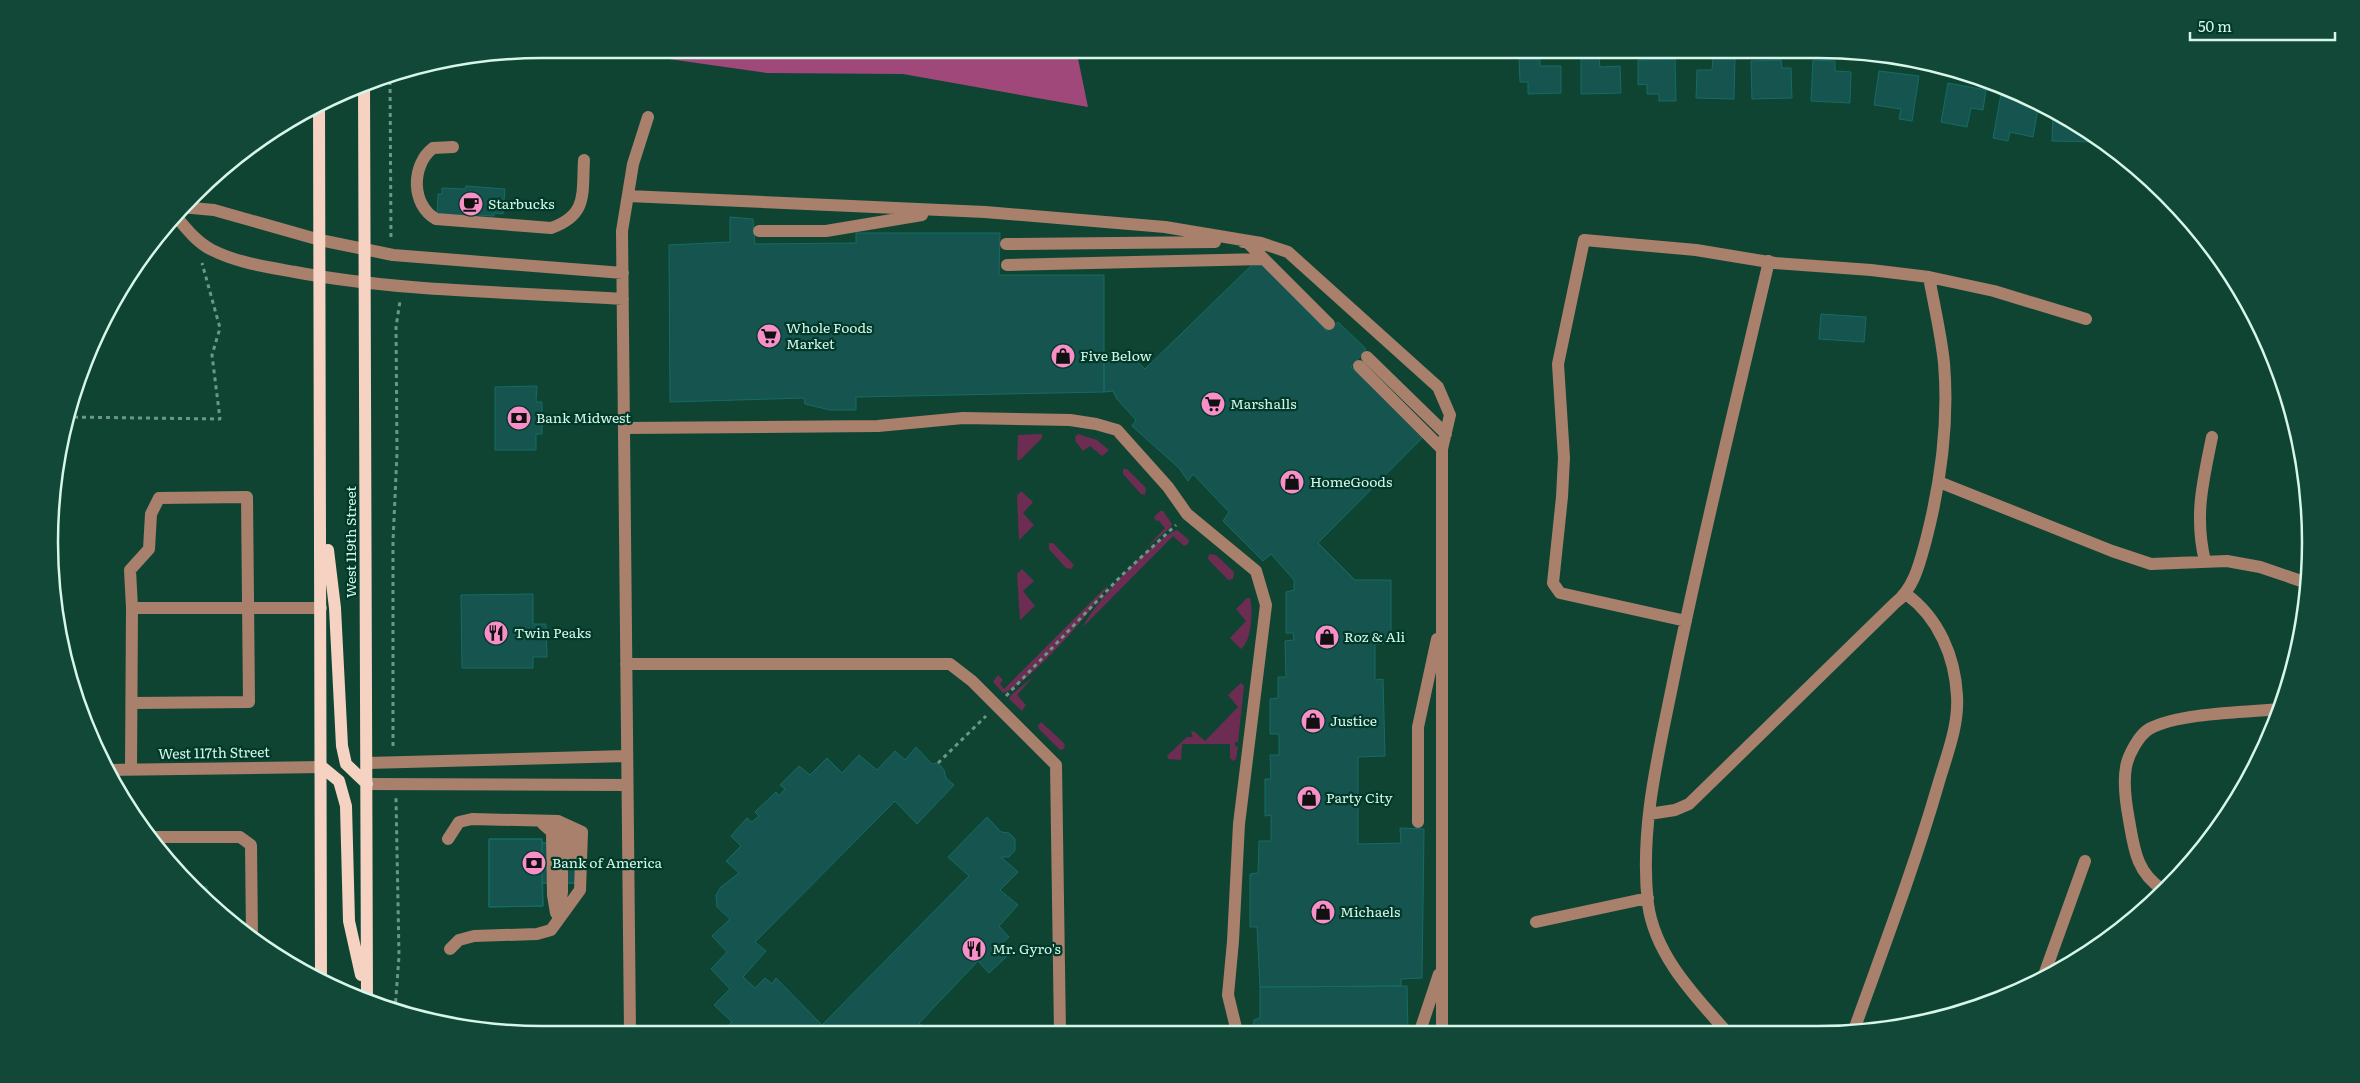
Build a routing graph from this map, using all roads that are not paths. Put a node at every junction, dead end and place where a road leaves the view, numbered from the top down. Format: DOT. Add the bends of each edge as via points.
graph roads {
  1 [pos="364,91"];
  2 [pos="319,111"];
  3 [pos="648,117"];
  4 [pos="453,147"];
  5 [pos="584,160"];
  6 [pos="628,196"];
  7 [pos="191,208"];
  8 [pos="946,211"];
  9 [pos="179,220"];
  10 [pos="758,232"];
  11 [pos="320,240"];
  12 [pos="1247,242"];
  13 [pos="1006,244"];
  14 [pos="365,250"];
  15 [pos="1263,258"];
  16 [pos="1769,261"];
  17 [pos="1007,264"];
  18 [pos="623,273"];
  19 [pos="320,277"];
  20 [pos="1929,277"];
  21 [pos="365,282"];
  22 [pos="623,299"];
  23 [pos="2086,319"];
  24 [pos="1329,324"];
  25 [pos="624,428"];
  26 [pos="1446,434"];
  27 [pos="2212,437"];
  28 [pos="1442,449"];
  29 [pos="1939,482"];
  30 [pos="321,493"];
  31 [pos="2205,561"];
  32 [pos="2300,581"];
  33 [pos="1906,594"];
  34 [pos="132,608"];
  35 [pos="248,608"];
  36 [pos="321,608"];
  37 [pos="1442,614"];
  38 [pos="1686,621"];
  39 [pos="626,664"];
  40 [pos="132,703"];
  41 [pos="2272,710"];
  42 [pos="627,756"];
  43 [pos="367,763"];
  44 [pos="322,767"];
  45 [pos="131,769"];
  46 [pos="114,770"];
  47 [pos="367,784"];
  48 [pos="627,785"];
  49 [pos="1649,814"];
  50 [pos="539,820"];
  51 [pos="1418,822"];
  52 [pos="159,837"];
  53 [pos="448,839"];
  54 [pos="2085,861"];
  55 [pos="2158,887"];
  56 [pos="1648,898"];
  57 [pos="558,920"];
  58 [pos="1536,922"];
  59 [pos="252,929"];
  60 [pos="450,949"];
  61 [pos="1442,964"];
  62 [pos="2047,968"];
  63 [pos="321,973"];
  64 [pos="365,992"];
  65 [pos="367,993"];
  66 [pos="1856,1023"];
  67 [pos="630,1026"];
  68 [pos="1060,1026"];
  69 [pos="1236,1026"];
  70 [pos="1422,1026"];
  71 [pos="1442,1026"];
  72 [pos="1721,1026"];
  1 -- 14 [label="main road, West 119th Street"];
  2 -- 11 [label="main road"];
  3 -- 6 [label="street" via="633,164"];
  4 -- 5 [label="street" via="433,148 420,163 421,205 436,219 551,228 567,222 579,208"];
  6 -- 8 [label="street"];
  6 -- 18 [label="street" via="622,232"];
  7 -- 11 [label="street" via="214,210"];
  8 -- 10 [label="street" via="826,232"];
  8 -- 12 [label="street" via="1165,227"];
  9 -- 19 [label="street" via="196,240 211,250 242,262"];
  11 -- 14 [label="street"];
  11 -- 19 [label="main road"];
  12 -- 13 [label="street"];
  12 -- 15 [label="street"];
  12 -- 26 [label="street" via="1288,252 1438,387 1450,415"];
  14 -- 18 [label="street"];
  14 -- 21 [label="main road, West 119th Street"];
  15 -- 17 [label="street"];
  15 -- 24 [label="street"];
  16 -- 20 [label="street"];
  16 -- 38 [label="street"];
  16 -- 38 [label="street" via="1696,250 1584,240 1558,364 1564,458 1553,583 1560,593"];
  18 -- 22 [label="street"];
  19 -- 21 [label="street"];
  19 -- 30 [label="main road"];
  20 -- 23 [label="street" via="1994,291"];
  20 -- 29 [label="street" via="1944,364 1943,458"];
  21 -- 22 [label="street"];
  21 -- 43 [label="main road, West 119th Street"];
  22 -- 25 [label="street"];
  25 -- 39 [label="street"];
  25 -- 69 [label="street" via="878,426 962,418 1070,420 1117,430 1168,487 1187,514 1256,571 1266,605 1239,824 1228,995"];
  26 -- 28 [label="street"];
  26 -- 28 [label="street" via="1363,362"];
  27 -- 31 [label="street" via="2198,511"];
  28 -- 37 [label="street"];
  29 -- 31 [label="street" via="2151,564"];
  29 -- 33 [label="street" via="1921,558"];
  30 -- 36 [label="main road"];
  30 -- 47 [label="main road" via="335,608 342,746 346,764"];
  31 -- 32 [label="street" via="2260,566"];
  33 -- 49 [label="street" via="1690,804"];
  33 -- 66 [label="street" via="1928,615 1952,662 1957,698 1954,725 1928,818"];
  34 -- 35 [label="street"];
  34 -- 35 [label="street" via="130,570 149,549 151,514 159,498 246,497"];
  34 -- 40 [label="street"];
  35 -- 36 [label="street"];
  35 -- 40 [label="street" via="249,702"];
  36 -- 44 [label="main road"];
  37 -- 51 [label="street" via="1418,727"];
  37 -- 61 [label="street"];
  38 -- 49 [label="street" via="1652,785"];
  39 -- 42 [label="street"];
  39 -- 68 [label="street" via="950,664 972,681 1056,765"];
  40 -- 45 [label="street"];
  41 -- 55 [label="street" via="2170,721 2148,730 2132,751 2126,767 2128,812 2135,855 2150,881"];
  42 -- 43 [label="street"];
  42 -- 48 [label="street"];
  43 -- 47 [label="main road, West 119th Street"];
  44 -- 45 [label="street, West 117th Street"];
  44 -- 63 [label="main road"];
  44 -- 64 [label="main road" via="339,781 346,806 349,921"];
  45 -- 46 [label="street, West 117th Street"];
  47 -- 48 [label="street"];
  47 -- 65 [label="main road, West 119th Street"];
  48 -- 67 [label="street"];
  49 -- 56 [label="street" via="1646,843"];
  50 -- 53 [label="street" via="472,819 459,822"];
  50 -- 57 [label="street" via="552,832 552,895"];
  50 -- 57 [label="street" via="558,821 573,833 573,890"];
  52 -- 59 [label="street" via="240,837 251,845"];
  54 -- 62 [label="street"];
  56 -- 58 [label="street"];
  56 -- 72 [label="street" via="1656,934 1681,980"];
  57 -- 60 [label="street" via="545,933 474,936 458,940"];
  61 -- 70 [label="street"];
  61 -- 71 [label="street"];
}
